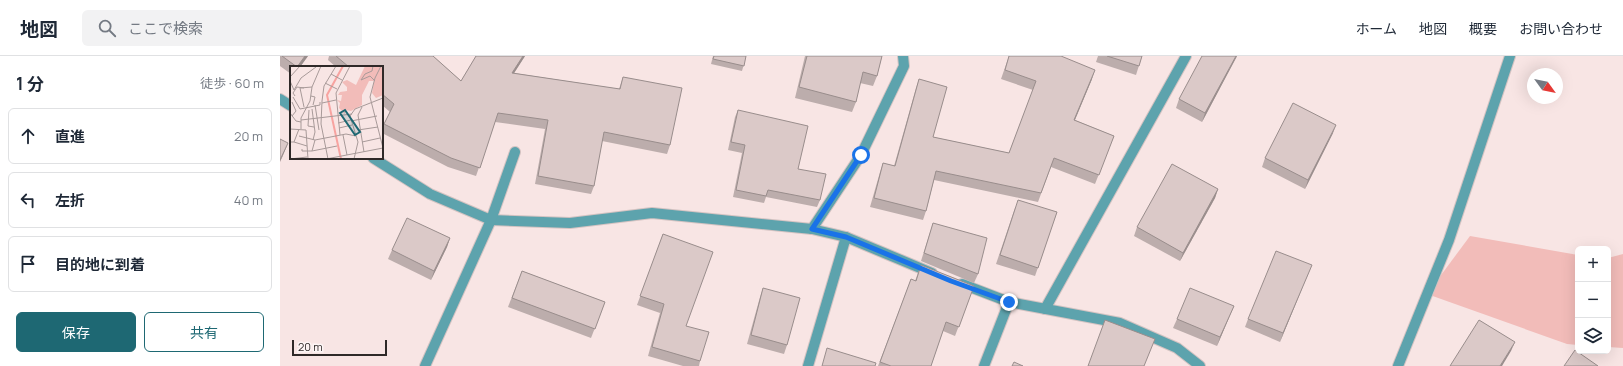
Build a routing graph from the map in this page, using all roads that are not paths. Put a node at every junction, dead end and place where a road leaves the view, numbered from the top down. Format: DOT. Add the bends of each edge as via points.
graph roads {
  1 [pos="903,56"];
  2 [pos="1186,56"];
  3 [pos="1510,56"];
  4 [pos="280,99"];
  5 [pos="290,105"];
  6 [pos="515,152"];
  7 [pos="375,159"];
  8 [pos="491,220"];
  9 [pos="812,229"];
  10 [pos="846,237"];
  11 [pos="1009,302"];
  12 [pos="1045,309"];
  13 [pos="425,366"];
  14 [pos="808,366"];
  15 [pos="984,366"];
  16 [pos="1200,366"];
  17 [pos="1398,366"];
  1 -- 9 [label="street" via="904,66 861,155"];
  2 -- 12 [label="street"];
  3 -- 17 [label="street" via="1449,240"];
  4 -- 5 [label="street"];
  6 -- 8 [label="street"];
  7 -- 8 [label="street" via="430,194"];
  8 -- 9 [label="street" via="570,223 652,213"];
  8 -- 13 [label="street"];
  9 -- 10 [label="street"];
  10 -- 11 [label="street"];
  10 -- 14 [label="street"];
  11 -- 12 [label="street"];
  11 -- 15 [label="street"];
  12 -- 16 [label="street" via="1120,323 1178,348"];
}
